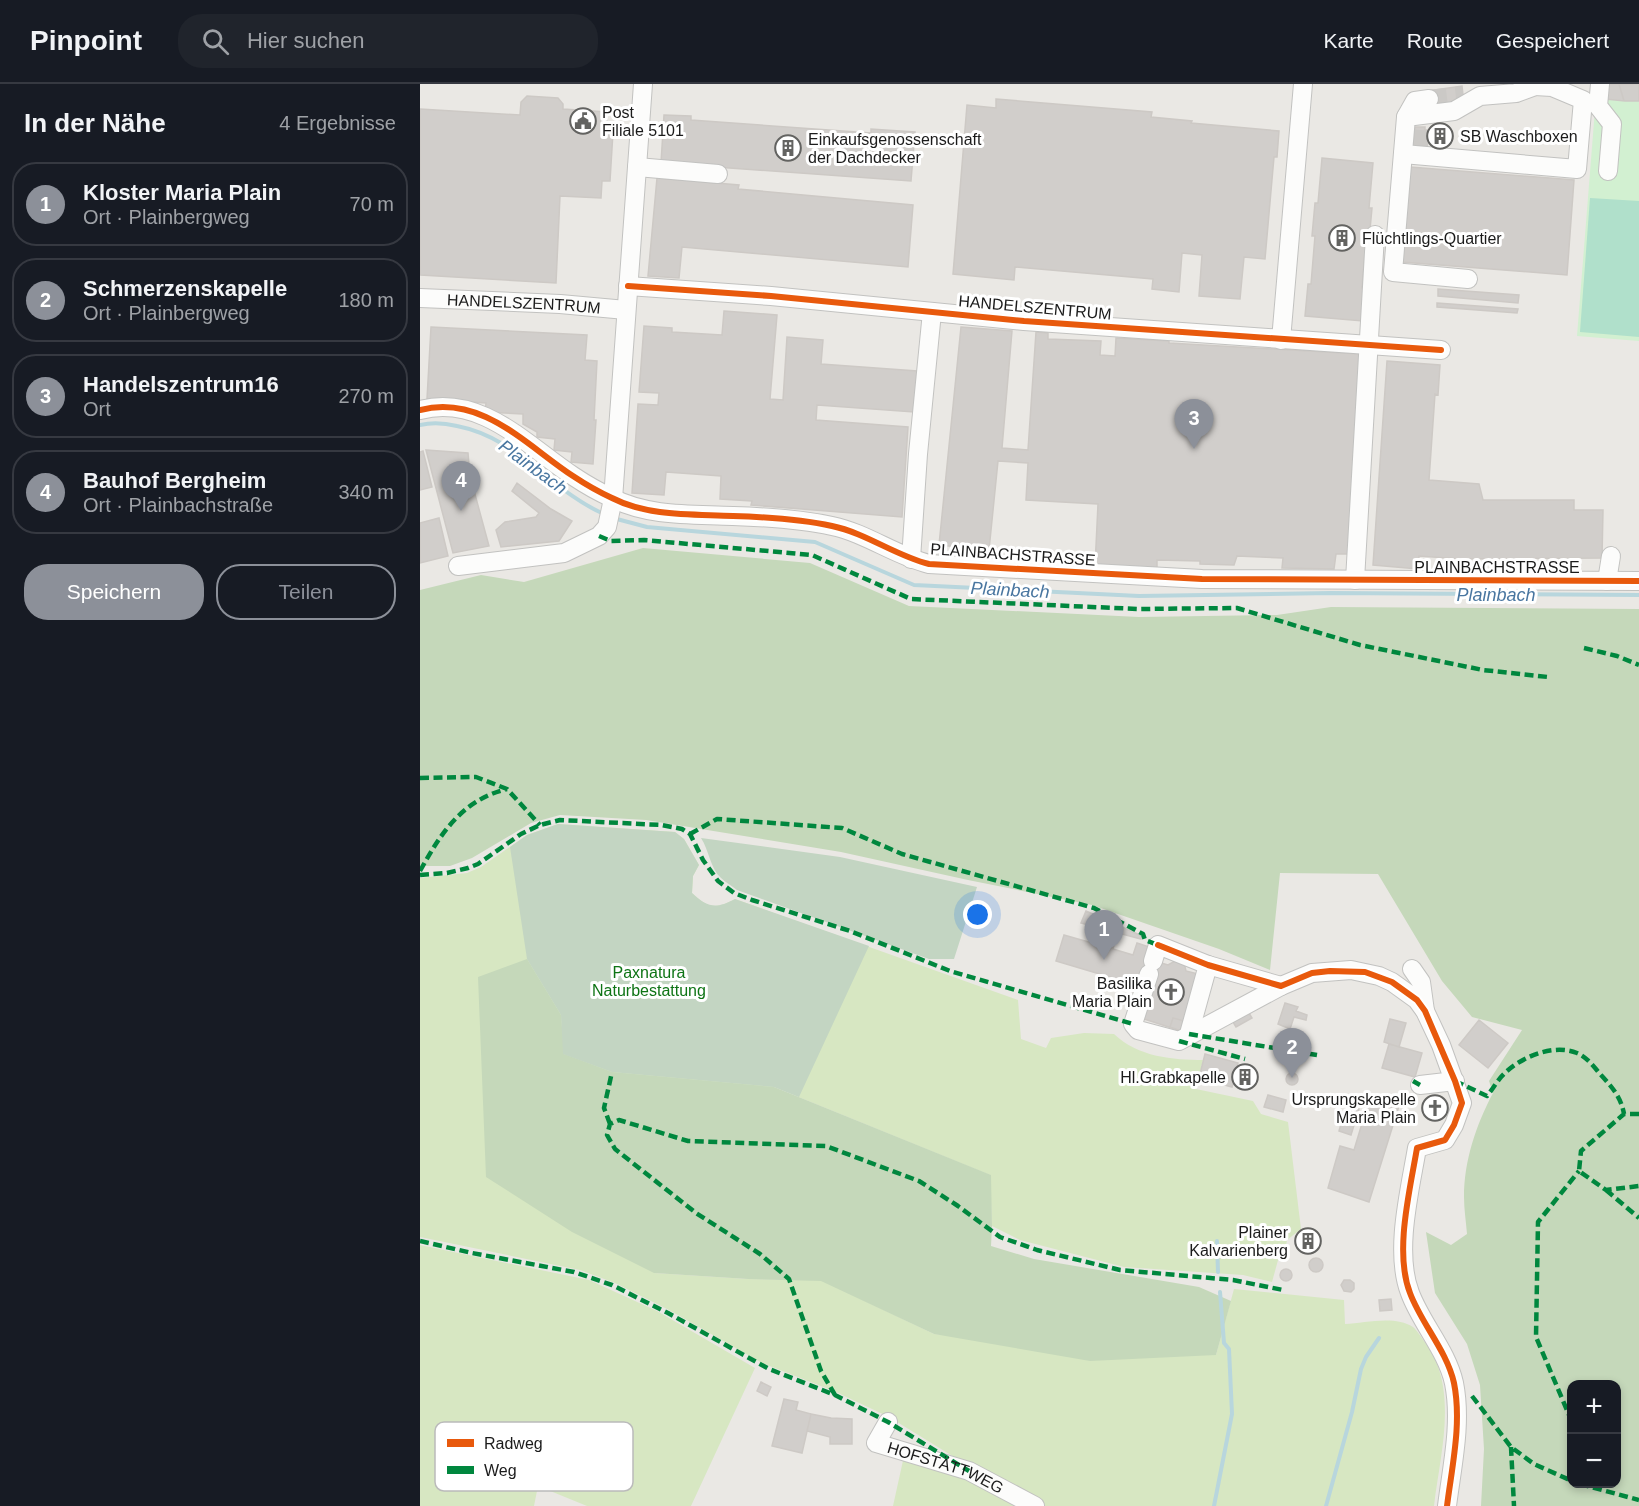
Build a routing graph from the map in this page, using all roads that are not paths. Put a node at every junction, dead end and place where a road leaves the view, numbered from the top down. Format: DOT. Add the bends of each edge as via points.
graph roads {
  1 [pos="643,84"];
  2 [pos="1303,84"];
  3 [pos="1600,84"];
  4 [pos="1535,85"];
  5 [pos="1429,99"];
  6 [pos="1415,120"];
  7 [pos="1413,152"];
  8 [pos="637,167"];
  9 [pos="1608,171"];
  10 [pos="717,174"];
  11 [pos="1375,235"];
  12 [pos="1468,279"];
  13 [pos="628,286"];
  14 [pos="420,298"];
  15 [pos="626,310"];
  16 [pos="932,312"];
  17 [pos="1281,339"];
  18 [pos="1368,344"];
  19 [pos="1441,350"];
  20 [pos="420,410"];
  21 [pos="612,502"];
  22 [pos="1611,556"];
  23 [pos="911,559"];
  24 [pos="458,566"];
  25 [pos="1355,580"];
  26 [pos="1607,581"];
  27 [pos="1639,581"];
  28 [pos="1208,965"];
  29 [pos="1412,969"];
  30 [pos="1281,986"];
  31 [pos="1425,1011"];
  32 [pos="1189,1034"];
  33 [pos="1455,1081"];
  34 [pos="1420,1085"];
  35 [pos="888,1422"];
  36 [pos="1035,1506"];
  37 [pos="1447,1506"];
  1 -- 8 [label="street"];
  2 -- 17 [label="street"];
  3 -- 9 [label="street" via="1598,106 1612,124"];
  4 -- 6 [label="street" via="1516,93 1472,96 1454,111"];
  4 -- 7 [label="street" via="1552,87 1583,100 1577,170"];
  5 -- 6 [label="street" via="1415,101"];
  6 -- 7 [label="street"];
  7 -- 12 [label="street" via="1393,272"];
  8 -- 10 [label="street"];
  8 -- 13 [label="street"];
  11 -- 18 [label="street"];
  13 -- 15 [label="street"];
  13 -- 16 [label="street, HANDELSZENTRUM"];
  14 -- 15 [label="street, HANDELSZENTRUM"];
  15 -- 21 [label="street"];
  16 -- 17 [label="street, HANDELSZENTRUM"];
  16 -- 23 [label="street"];
  17 -- 18 [label="street, HANDELSZENTRUM"];
  18 -- 19 [label="street, HANDELSZENTRUM"];
  18 -- 25 [label="street"];
  20 -- 21 [label="street, PLAINBACHSTRASSE" via="449,408 488,418"];
  21 -- 23 [label="street, PLAINBACHSTRASSE" via="677,515 735,516 835,526"];
  21 -- 24 [label="street" via="607,527 599,536 564,553"];
  22 -- 26 [label="street"];
  23 -- 25 [label="street, PLAINBACHSTRASSE" via="929,564 1202,579"];
  25 -- 26 [label="street, PLAINBACHSTRASSE"];
  26 -- 27 [label="street, PLAINBACHSTRASSE"];
  28 -- 30 [label="street"];
  28 -- 32 [label="street"];
  28 -- 32 [label="street" via="1154,960 1133,1024 1138,1030 1179,1041"];
  29 -- 31 [label="street" via="1421,982"];
  30 -- 31 [label="street" via="1321,972 1365,972 1392,982"];
  30 -- 32 [label="street"];
  31 -- 33 [label="street"];
  33 -- 34 [label="street"];
  33 -- 37 [label="street" via="1462,1103 1445,1140 1417,1148 1403,1230 1409,1292 1453,1381 1457,1410"];
  35 -- 36 [label="street, HOFSTÄTTWEG" via="876,1443 969,1471"];
}
